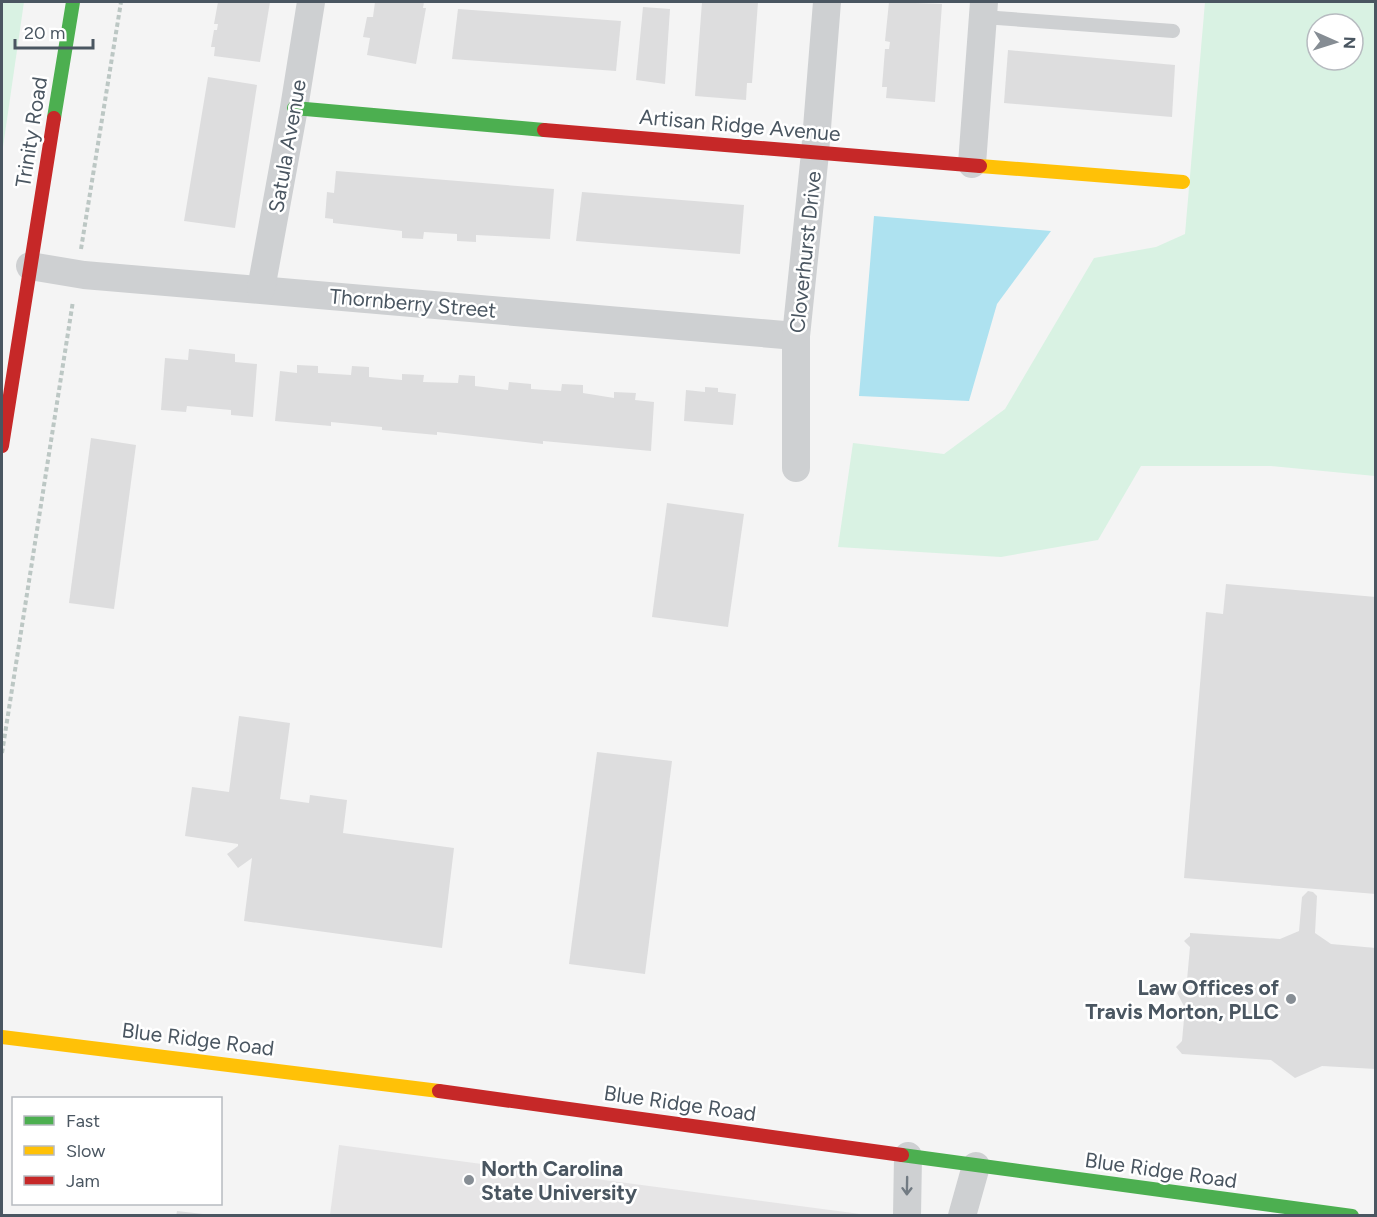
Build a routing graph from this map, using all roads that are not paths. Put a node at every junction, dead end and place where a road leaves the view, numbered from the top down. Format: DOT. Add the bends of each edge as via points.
graph roads {
  1 [pos="72,2"];
  2 [pos="311,2"];
  3 [pos="827,2"];
  4 [pos="983,9"];
  5 [pos="1173,31"];
  6 [pos="294,108"];
  7 [pos="815,153"];
  8 [pos="972,164"];
  9 [pos="1183,182"];
  10 [pos="30,266"];
  11 [pos="261,289"];
  12 [pos="796,336"];
  13 [pos="2,446"];
  14 [pos="796,468"];
  15 [pos="2,1037"];
  16 [pos="908,1156"];
  17 [pos="976,1166"];
  18 [pos="907,1215"];
  19 [pos="962,1215"];
  20 [pos="1352,1215"];
  1 -- 10 [label="main road, Trinity Road"];
  2 -- 6 [label="street, Satula Avenue"];
  3 -- 7 [label="street, Cloverhurst Drive"];
  4 -- 5 [label="lane"];
  4 -- 8 [label="street"];
  6 -- 7 [label="main road, Artisan Ridge Avenue"];
  6 -- 11 [label="street, Satula Avenue"];
  7 -- 8 [label="main road, Artisan Ridge Avenue"];
  7 -- 12 [label="street, Cloverhurst Drive"];
  8 -- 9 [label="main road, Artisan Ridge Avenue"];
  10 -- 11 [label="street, Thornberry Street" via="84,275"];
  10 -- 13 [label="main road, Trinity Road"];
  11 -- 12 [label="street, Thornberry Street"];
  12 -- 14 [label="street, Cloverhurst Drive"];
  15 -- 16 [label="main road, Blue Ridge Road" via="348,1079"];
  16 -- 17 [label="main road, Blue Ridge Road"];
  16 -- 18 [label="street, one-way"];
  17 -- 19 [label="street"];
  17 -- 20 [label="main road, Blue Ridge Road"];
}
